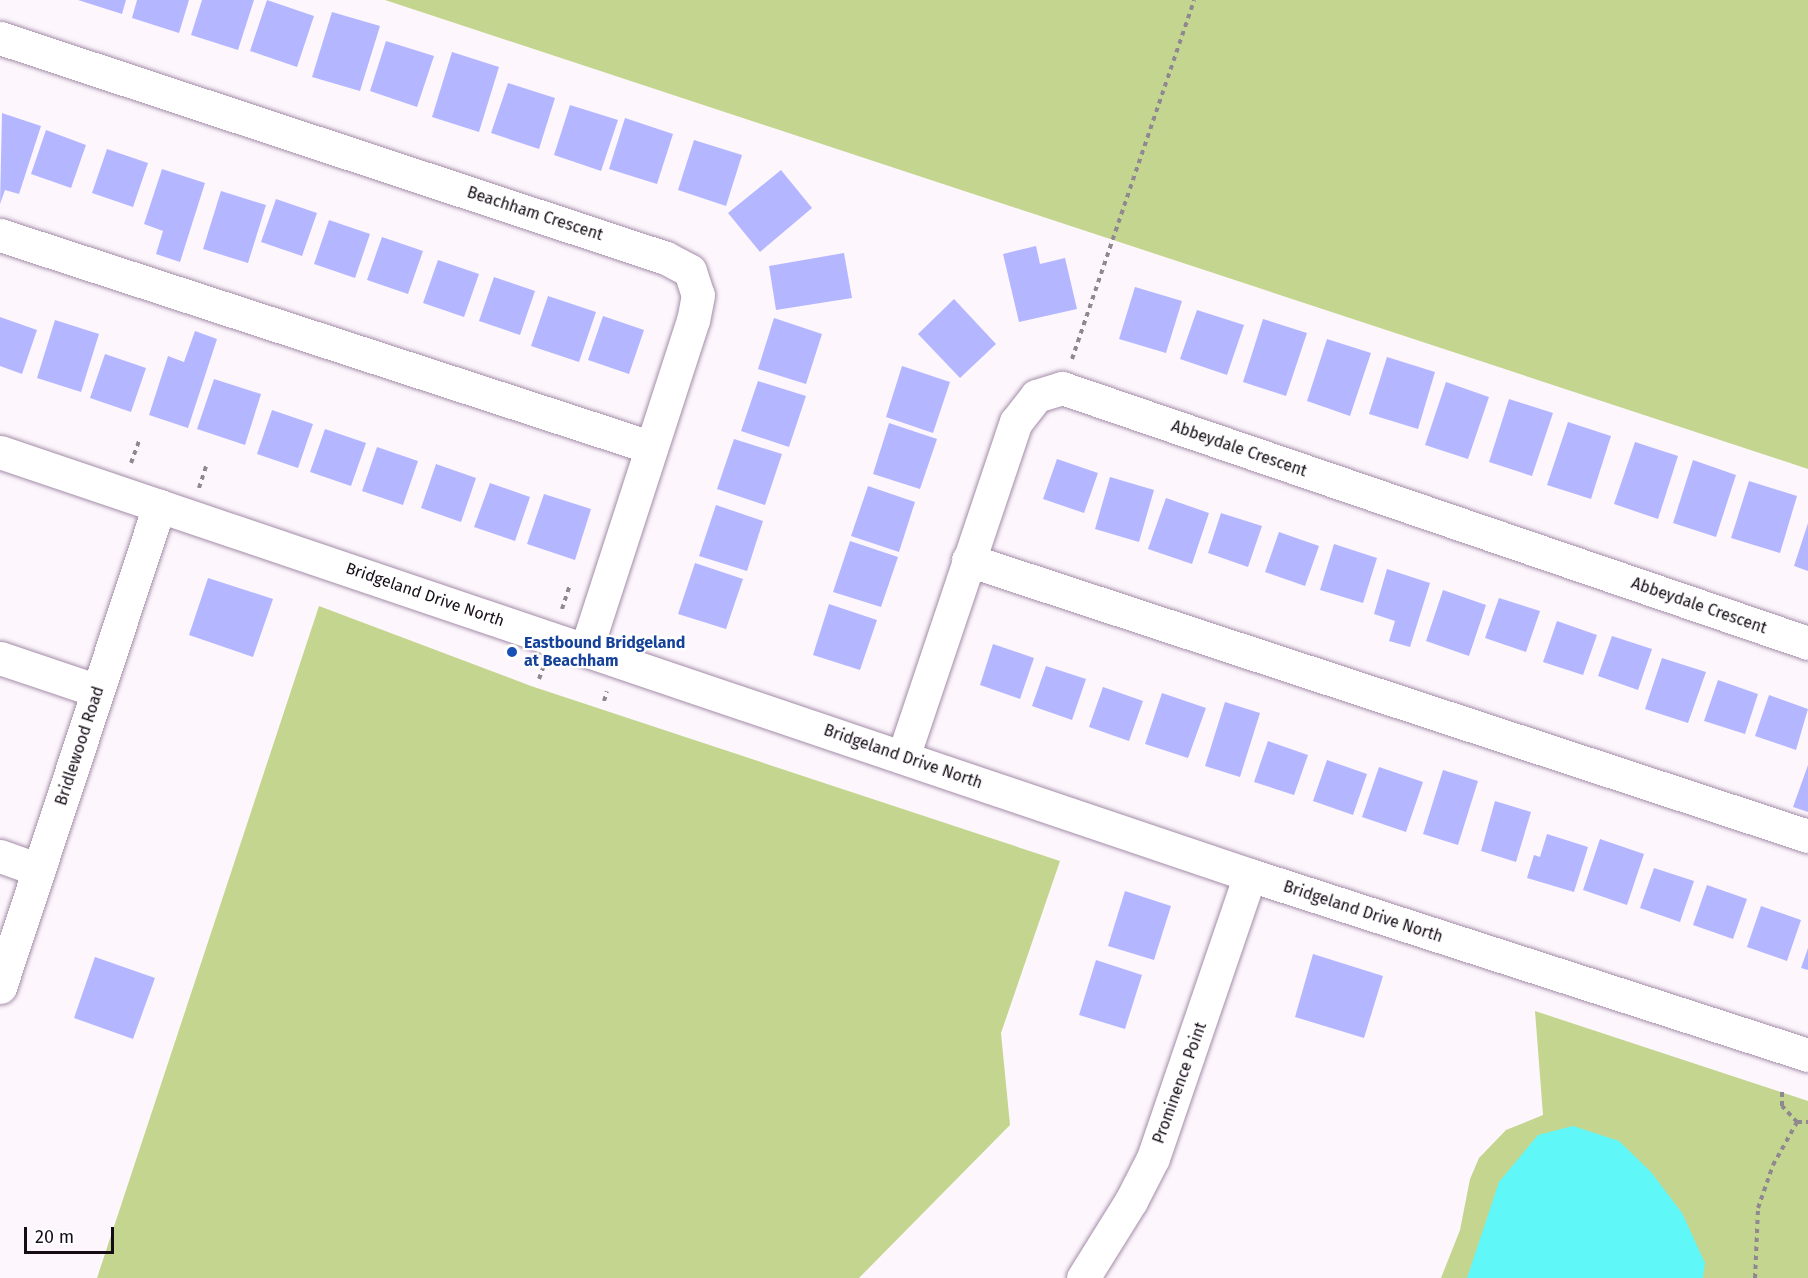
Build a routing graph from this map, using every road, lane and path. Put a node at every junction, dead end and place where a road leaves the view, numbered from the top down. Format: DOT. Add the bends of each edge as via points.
graph roads {
  1 [pos="1194,0"];
  2 [pos="0,38"];
  3 [pos="0,235"];
  4 [pos="1062,388"];
  5 [pos="650,447"];
  6 [pos="0,452"];
  7 [pos="159,506"];
  8 [pos="968,560"];
  9 [pos="1808,643"];
  10 [pos="586,649"];
  11 [pos="0,658"];
  12 [pos="98,691"];
  13 [pos="903,757"];
  14 [pos="1808,836"];
  15 [pos="0,856"];
  16 [pos="39,870"];
  17 [pos="1250,875"];
  18 [pos="0,987"];
  19 [pos="1808,1054"];
  20 [pos="1782,1088"];
  21 [pos="1797,1122"];
  22 [pos="1808,1122"];
  23 [pos="1083,1278"];
  24 [pos="1755,1278"];
  1 -- 4 [label="path"];
  2 -- 5 [label="street, Beachham Crescent" via="666,258 690,271 698,295 693,320"];
  3 -- 5 [label="street"];
  4 -- 8 [label="street" via="1036,396 1016,422"];
  4 -- 9 [label="street, Abbeydale Crescent"];
  5 -- 10 [label="street, Beachham Crescent"];
  6 -- 7 [label="street, Bridgeland Drive North"];
  7 -- 10 [label="street, Bridgeland Drive North"];
  7 -- 12 [label="street, Bridlewood Road"];
  8 -- 13 [label="street"];
  8 -- 14 [label="street"];
  10 -- 13 [label="street, Bridgeland Drive North"];
  11 -- 12 [label="street"];
  12 -- 16 [label="street, Bridlewood Road"];
  13 -- 17 [label="street, Bridgeland Drive North"];
  15 -- 16 [label="street"];
  16 -- 18 [label="street, Bridlewood Road"];
  17 -- 19 [label="street, Bridgeland Drive North"];
  17 -- 23 [label="street, Prominence Point" via="1153,1158"];
  20 -- 21 [label="path" via="1782,1106"];
  21 -- 22 [label="path"];
  21 -- 24 [label="path" via="1773,1166 1758,1208"];
}
